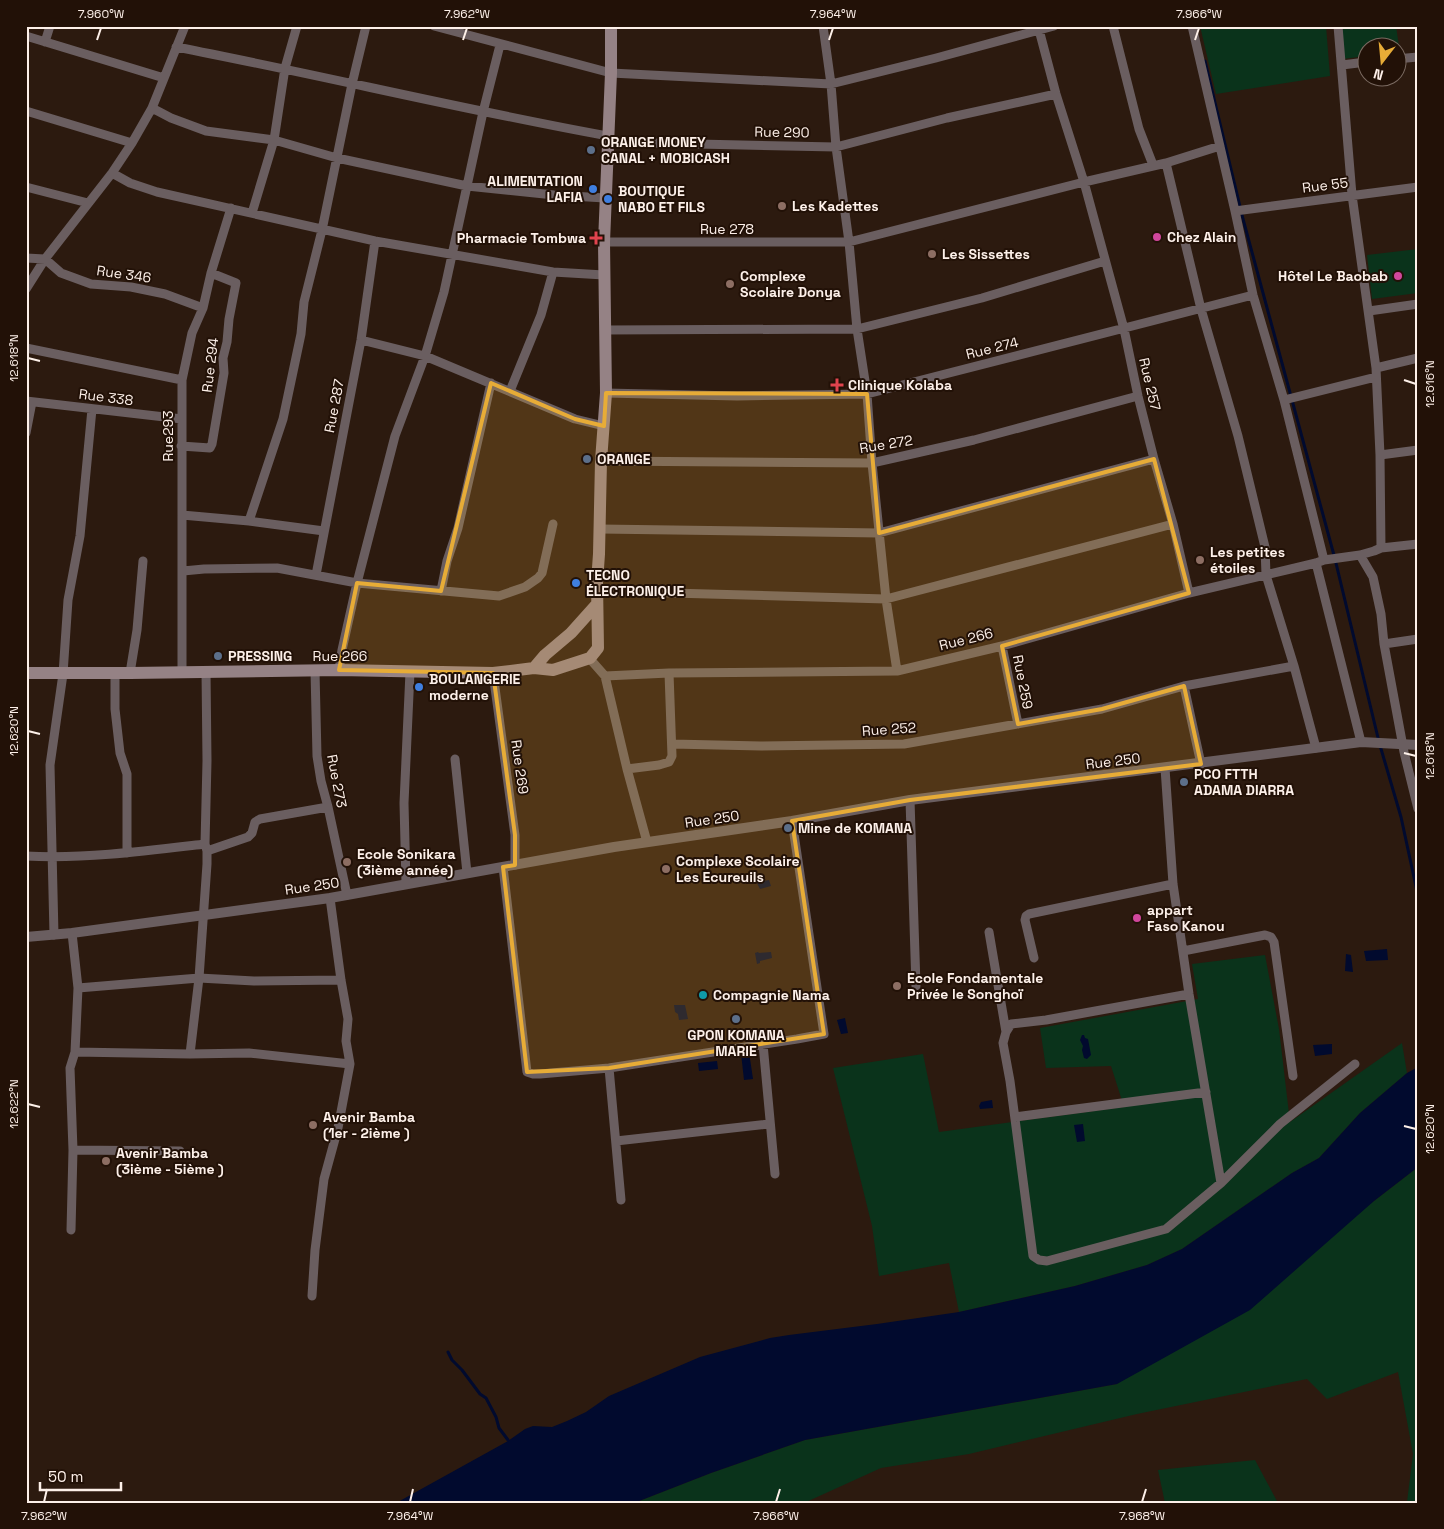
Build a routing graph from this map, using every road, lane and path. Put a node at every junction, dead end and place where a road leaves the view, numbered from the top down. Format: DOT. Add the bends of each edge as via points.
graph roads {
  1 [pos="50,26"];
  2 [pos="185,26"];
  3 [pos="297,26"];
  4 [pos="366,26"];
  5 [pos="434,26"];
  6 [pos="612,26"];
  7 [pos="823,26"];
  8 [pos="1054,26"];
  9 [pos="1113,26"];
  10 [pos="1192,26"];
  11 [pos="1338,26"];
  12 [pos="1038,28"];
  13 [pos="26,36"];
  14 [pos="45,42"];
  15 [pos="500,45"];
  16 [pos="176,47"];
  17 [pos="1356,63"];
  18 [pos="1342,65"];
  19 [pos="285,68"];
  20 [pos="611,73"];
  21 [pos="164,78"];
  22 [pos="352,84"];
  23 [pos="831,84"];
  24 [pos="1056,94"];
  25 [pos="152,108"];
  26 [pos="26,111"];
  27 [pos="484,112"];
  28 [pos="608,139"];
  29 [pos="274,140"];
  30 [pos="132,143"];
  31 [pos="1220,146"];
  32 [pos="836,147"];
  33 [pos="337,158"];
  34 [pos="1166,163"];
  35 [pos="1154,165"];
  36 [pos="112,173"];
  37 [pos="1084,182"];
  38 [pos="467,186"];
  39 [pos="26,187"];
  40 [pos="1418,187"];
  41 [pos="1352,195"];
  42 [pos="605,198"];
  43 [pos="88,203"];
  44 [pos="231,208"];
  45 [pos="1235,211"];
  46 [pos="252,213"];
  47 [pos="322,230"];
  48 [pos="375,241"];
  49 [pos="604,242"];
  50 [pos="849,242"];
  51 [pos="453,255"];
  52 [pos="26,258"];
  53 [pos="45,259"];
  54 [pos="1105,262"];
  55 [pos="552,272"];
  56 [pos="211,273"];
  57 [pos="604,275"];
  58 [pos="26,289"];
  59 [pos="1253,295"];
  60 [pos="1418,304"];
  61 [pos="203,308"];
  62 [pos="1201,309"];
  63 [pos="1369,311"];
  64 [pos="1124,328"];
  65 [pos="858,329"];
  66 [pos="605,330"];
  67 [pos="361,340"];
  68 [pos="26,348"];
  69 [pos="425,356"];
  70 [pos="1418,358"];
  71 [pos="1376,372"];
  72 [pos="182,380"];
  73 [pos="491,382"];
  74 [pos="510,391"];
  75 [pos="606,393"];
  76 [pos="867,394"];
  77 [pos="1138,396"];
  78 [pos="1284,400"];
  79 [pos="29,402"];
  80 [pos="92,410"];
  81 [pos="182,419"];
  82 [pos="604,426"];
  83 [pos="26,433"];
  84 [pos="181,446"];
  85 [pos="1418,450"];
  86 [pos="1380,455"];
  87 [pos="1154,459"];
  88 [pos="601,461"];
  89 [pos="872,463"];
  90 [pos="182,516"];
  91 [pos="249,521"];
  92 [pos="553,524"];
  93 [pos="1173,524"];
  94 [pos="600,529"];
  95 [pos="324,531"];
  96 [pos="879,533"];
  97 [pos="1418,544"];
  98 [pos="1381,548"];
  99 [pos="1360,555"];
  100 [pos="143,561"];
  101 [pos="1320,561"];
  102 [pos="182,571"];
  103 [pos="1266,574"];
  104 [pos="316,575"];
  105 [pos="357,583"];
  106 [pos="441,592"];
  107 [pos="1189,593"];
  108 [pos="597,597"];
  109 [pos="886,599"];
  110 [pos="1418,640"];
  111 [pos="1384,644"];
  112 [pos="1002,646"];
  113 [pos="590,659"];
  114 [pos="1294,666"];
  115 [pos="339,670"];
  116 [pos="206,671"];
  117 [pos="315,671"];
  118 [pos="527,671"];
  119 [pos="897,671"];
  120 [pos="115,672"];
  121 [pos="182,672"];
  122 [pos="410,672"];
  123 [pos="26,673"];
  124 [pos="130,673"];
  125 [pos="493,673"];
  126 [pos="669,673"];
  127 [pos="63,674"];
  128 [pos="605,676"];
  129 [pos="1184,686"];
  130 [pos="1018,724"];
  131 [pos="1361,742"];
  132 [pos="672,744"];
  133 [pos="1403,745"];
  134 [pos="1418,745"];
  135 [pos="1316,748"];
  136 [pos="455,759"];
  137 [pos="1202,764"];
  138 [pos="1165,768"];
  139 [pos="627,769"];
  140 [pos="910,800"];
  141 [pos="328,807"];
  142 [pos="1418,809"];
  143 [pos="792,821"];
  144 [pos="647,842"];
  145 [pos="206,848"];
  146 [pos="127,853"];
  147 [pos="26,856"];
  148 [pos="52,857"];
  149 [pos="515,865"];
  150 [pos="503,867"];
  151 [pos="467,873"];
  152 [pos="406,884"];
  153 [pos="1173,884"];
  154 [pos="347,895"];
  155 [pos="330,898"];
  156 [pos="204,915"];
  157 [pos="989,932"];
  158 [pos="72,933"];
  159 [pos="54,935"];
  160 [pos="26,937"];
  161 [pos="1183,951"];
  162 [pos="1034,958"];
  163 [pos="199,978"];
  164 [pos="341,980"];
  165 [pos="916,986"];
  166 [pos="78,988"];
  167 [pos="1189,994"];
  168 [pos="1006,1032"];
  169 [pos="763,1044"];
  170 [pos="75,1052"];
  171 [pos="190,1054"];
  172 [pos="350,1064"];
  173 [pos="1355,1064"];
  174 [pos="609,1068"];
  175 [pos="1293,1076"];
  176 [pos="1206,1092"];
  177 [pos="1015,1118"];
  178 [pos="769,1124"];
  179 [pos="616,1141"];
  180 [pos="73,1150"];
  181 [pos="180,1151"];
  182 [pos="775,1174"];
  183 [pos="1221,1183"];
  184 [pos="621,1200"];
  185 [pos="71,1230"];
  186 [pos="312,1296"];
  1 -- 14 [label="street"];
  2 -- 16 [label="street"];
  3 -- 19 [label="street"];
  4 -- 22 [label="street"];
  5 -- 15 [label="street"];
  6 -- 20 [label="main road"];
  7 -- 23 [label="street"];
  8 -- 12 [label="street"];
  9 -- 35 [label="street" via="1139,129"];
  10 -- 31 [label="street"];
  11 -- 18 [label="street"];
  12 -- 23 [label="street"];
  12 -- 24 [label="street, Rue 257"];
  13 -- 14 [label="street"];
  14 -- 21 [label="street"];
  15 -- 20 [label="street"];
  15 -- 27 [label="street"];
  16 -- 19 [label="street, Rue 290"];
  16 -- 21 [label="street"];
  17 -- 18 [label="street"];
  18 -- 41 [label="street"];
  19 -- 22 [label="street, Rue 290"];
  19 -- 29 [label="street"];
  20 -- 23 [label="street"];
  20 -- 28 [label="main road"];
  21 -- 25 [label="street"];
  22 -- 27 [label="street, Rue 290"];
  22 -- 33 [label="street"];
  23 -- 32 [label="street"];
  24 -- 32 [label="street, Rue 290"];
  24 -- 37 [label="street, Rue 257"];
  25 -- 29 [label="street" via="206,130"];
  25 -- 30 [label="street"];
  26 -- 30 [label="street"];
  27 -- 28 [label="street, Rue 290"];
  27 -- 38 [label="street"];
  28 -- 32 [label="street, Rue 290"];
  28 -- 42 [label="main road"];
  29 -- 33 [label="street"];
  29 -- 46 [label="street"];
  30 -- 36 [label="street"];
  31 -- 34 [label="street, Rue 278"];
  31 -- 45 [label="street"];
  32 -- 50 [label="street"];
  33 -- 38 [label="street"];
  33 -- 47 [label="street"];
  34 -- 35 [label="street, Rue 278"];
  34 -- 62 [label="street"];
  35 -- 37 [label="street, Rue 278"];
  36 -- 43 [label="street"];
  36 -- 44 [label="street" via="130,184"];
  37 -- 50 [label="street, Rue 278"];
  37 -- 54 [label="street, Rue 257"];
  38 -- 42 [label="street"];
  38 -- 51 [label="street"];
  39 -- 43 [label="street"];
  40 -- 41 [label="street, Rue 55"];
  41 -- 45 [label="street, Rue 55"];
  41 -- 63 [label="street"];
  42 -- 49 [label="main road"];
  43 -- 53 [label="street"];
  44 -- 46 [label="street"];
  44 -- 56 [label="street, Rue293"];
  45 -- 59 [label="street"];
  46 -- 47 [label="street"];
  47 -- 48 [label="street"];
  47 -- 91 [label="street" via="304,302 301,334 283,419"];
  48 -- 51 [label="street"];
  48 -- 67 [label="street, Rue 287"];
  49 -- 50 [label="street, Rue 278"];
  49 -- 57 [label="main road"];
  50 -- 65 [label="street"];
  51 -- 55 [label="street"];
  51 -- 69 [label="street"];
  52 -- 53 [label="street"];
  53 -- 58 [label="street"];
  53 -- 61 [label="street, Rue 346" via="61,273 91,284 165,294"];
  54 -- 64 [label="street, Rue 257"];
  54 -- 65 [label="street" via="982,298"];
  55 -- 57 [label="street"];
  55 -- 74 [label="street" via="541,315"];
  56 -- 61 [label="street, Rue293"];
  56 -- 84 [label="street, Rue 294" via="236,283 212,444 210,448"];
  57 -- 66 [label="main road"];
  59 -- 62 [label="street, Rue 274"];
  59 -- 78 [label="street"];
  60 -- 63 [label="street"];
  61 -- 72 [label="street, Rue293" via="192,334"];
  62 -- 64 [label="street, Rue 274"];
  62 -- 103 [label="street" via="1238,436 1265,547"];
  63 -- 71 [label="street"];
  64 -- 76 [label="street, Rue 274"];
  64 -- 77 [label="street, Rue 257"];
  65 -- 66 [label="street"];
  65 -- 76 [label="street"];
  66 -- 75 [label="main road"];
  67 -- 69 [label="street"];
  67 -- 95 [label="street, Rue 287"];
  68 -- 72 [label="street"];
  69 -- 73 [label="street"];
  69 -- 105 [label="street" via="394,436"];
  70 -- 71 [label="street"];
  71 -- 78 [label="street"];
  71 -- 86 [label="street"];
  72 -- 81 [label="street, Rue293"];
  73 -- 74 [label="street"];
  73 -- 106 [label="street"];
  74 -- 82 [label="street" via="575,419"];
  75 -- 76 [label="street, Rue 274"];
  75 -- 82 [label="main road"];
  76 -- 89 [label="street"];
  77 -- 87 [label="street, Rue 257"];
  77 -- 89 [label="street, Rue 272" via="974,440"];
  78 -- 101 [label="street"];
  79 -- 80 [label="street, Rue 338"];
  79 -- 83 [label="street"];
  80 -- 81 [label="street, Rue 338"];
  80 -- 127 [label="street" via="80,536 68,600"];
  81 -- 84 [label="street, Rue293"];
  82 -- 88 [label="main road"];
  84 -- 90 [label="street, Rue293"];
  85 -- 86 [label="street"];
  86 -- 98 [label="street"];
  87 -- 93 [label="street, Rue 257"];
  87 -- 96 [label="street"];
  88 -- 89 [label="street, Rue 272"];
  88 -- 94 [label="main road"];
  89 -- 96 [label="street"];
  90 -- 91 [label="street"];
  90 -- 102 [label="street, Rue293"];
  91 -- 95 [label="street"];
  92 -- 106 [label="street" via="542,573 525,588 499,596"];
  93 -- 107 [label="street, Rue 257"];
  93 -- 109 [label="street"];
  94 -- 96 [label="street"];
  94 -- 108 [label="main road"];
  95 -- 104 [label="street, Rue 287"];
  96 -- 109 [label="street"];
  97 -- 98 [label="street, Rue 266"];
  98 -- 99 [label="street, Rue 266"];
  99 -- 101 [label="street, Rue 266"];
  99 -- 111 [label="street" via="1373,577"];
  100 -- 124 [label="street"];
  101 -- 103 [label="street, Rue 266"];
  101 -- 131 [label="street"];
  102 -- 104 [label="street" via="277,568"];
  102 -- 121 [label="street, Rue293"];
  103 -- 107 [label="street, Rue 266"];
  103 -- 114 [label="street"];
  104 -- 105 [label="street"];
  105 -- 106 [label="street"];
  105 -- 115 [label="street"];
  107 -- 112 [label="street, Rue 266"];
  108 -- 109 [label="street"];
  108 -- 113 [label="main road" via="598,648"];
  108 -- 118 [label="main road" via="571,633"];
  109 -- 119 [label="street"];
  110 -- 111 [label="street"];
  111 -- 133 [label="street"];
  112 -- 119 [label="street, Rue 266"];
  112 -- 130 [label="street, Rue 259"];
  113 -- 118 [label="main road, Rue 266" via="553,670"];
  113 -- 128 [label="street"];
  114 -- 129 [label="street, Rue 252"];
  114 -- 135 [label="street"];
  115 -- 117 [label="main road, Rue 266"];
  115 -- 122 [label="main road, Rue 266"];
  116 -- 117 [label="main road, Rue 266"];
  116 -- 121 [label="main road, Rue 266"];
  116 -- 145 [label="street"];
  117 -- 141 [label="street, Rue 273" via="317,756"];
  118 -- 125 [label="main road, Rue 266"];
  119 -- 126 [label="street, Rue 266"];
  120 -- 124 [label="main road, Rue 266"];
  120 -- 127 [label="main road, Rue 266"];
  120 -- 146 [label="street" via="120,753 127,774"];
  121 -- 124 [label="main road, Rue 266"];
  122 -- 125 [label="main road, Rue 266"];
  122 -- 152 [label="street" via="404,803"];
  123 -- 127 [label="main road, Rue 266"];
  125 -- 149 [label="street, Rue 269" via="515,835"];
  126 -- 128 [label="street, Rue 266"];
  126 -- 132 [label="street"];
  127 -- 148 [label="street" via="50,765"];
  128 -- 139 [label="street"];
  129 -- 130 [label="street, Rue 252" via="1102,709"];
  129 -- 137 [label="street"];
  130 -- 132 [label="street, Rue 252" via="904,744"];
  131 -- 133 [label="street, Rue 250"];
  131 -- 135 [label="street, Rue 250"];
  132 -- 139 [label="street" via="669,762"];
  133 -- 134 [label="street, Rue 250"];
  133 -- 142 [label="street"];
  135 -- 137 [label="street, Rue 250"];
  136 -- 151 [label="street"];
  137 -- 138 [label="street, Rue 250"];
  138 -- 140 [label="street, Rue 250"];
  138 -- 153 [label="street"];
  139 -- 144 [label="street"];
  140 -- 143 [label="street, Rue 250"];
  140 -- 165 [label="street"];
  141 -- 145 [label="street" via="260,819 248,837"];
  141 -- 154 [label="street, Rue 273"];
  143 -- 144 [label="street, Rue 250"];
  143 -- 169 [label="street" via="824,1034"];
  144 -- 149 [label="street, Rue 250"];
  145 -- 146 [label="street"];
  145 -- 156 [label="street"];
  146 -- 148 [label="street"];
  147 -- 148 [label="street"];
  148 -- 159 [label="street"];
  149 -- 150 [label="street, Rue 250"];
  150 -- 151 [label="street, Rue 250"];
  150 -- 174 [label="street" via="527,1072 540,1074"];
  151 -- 152 [label="street, Rue 250"];
  152 -- 154 [label="street, Rue 250"];
  153 -- 161 [label="street"];
  153 -- 162 [label="street" via="1029,914 1025,920"];
  154 -- 155 [label="street, Rue 250"];
  155 -- 156 [label="street, Rue 250"];
  155 -- 164 [label="street"];
  156 -- 158 [label="street, Rue 250"];
  156 -- 163 [label="street"];
  157 -- 168 [label="street"];
  158 -- 159 [label="street, Rue 250"];
  158 -- 166 [label="street"];
  159 -- 160 [label="street, Rue 250"];
  161 -- 167 [label="street"];
  161 -- 175 [label="street" via="1265,935 1271,937"];
  163 -- 164 [label="street"];
  163 -- 166 [label="street"];
  163 -- 171 [label="street"];
  164 -- 172 [label="street" via="348,1019 346,1041"];
  166 -- 170 [label="street"];
  167 -- 168 [label="street" via="1011,1024"];
  167 -- 176 [label="street"];
  168 -- 177 [label="street" via="1003,1043"];
  169 -- 174 [label="street"];
  169 -- 178 [label="street"];
  170 -- 171 [label="street"];
  170 -- 180 [label="street" via="70,1068"];
  171 -- 172 [label="street" via="249,1053"];
  172 -- 186 [label="street" via="324,1179"];
  173 -- 183 [label="street" via="1280,1124"];
  174 -- 179 [label="street"];
  176 -- 177 [label="street"];
  176 -- 183 [label="street"];
  177 -- 183 [label="street" via="1033,1256 1039,1260 1047,1261 1166,1229"];
  178 -- 179 [label="street"];
  178 -- 182 [label="street"];
  179 -- 184 [label="street"];
  180 -- 181 [label="street"];
  180 -- 185 [label="street"];
}
